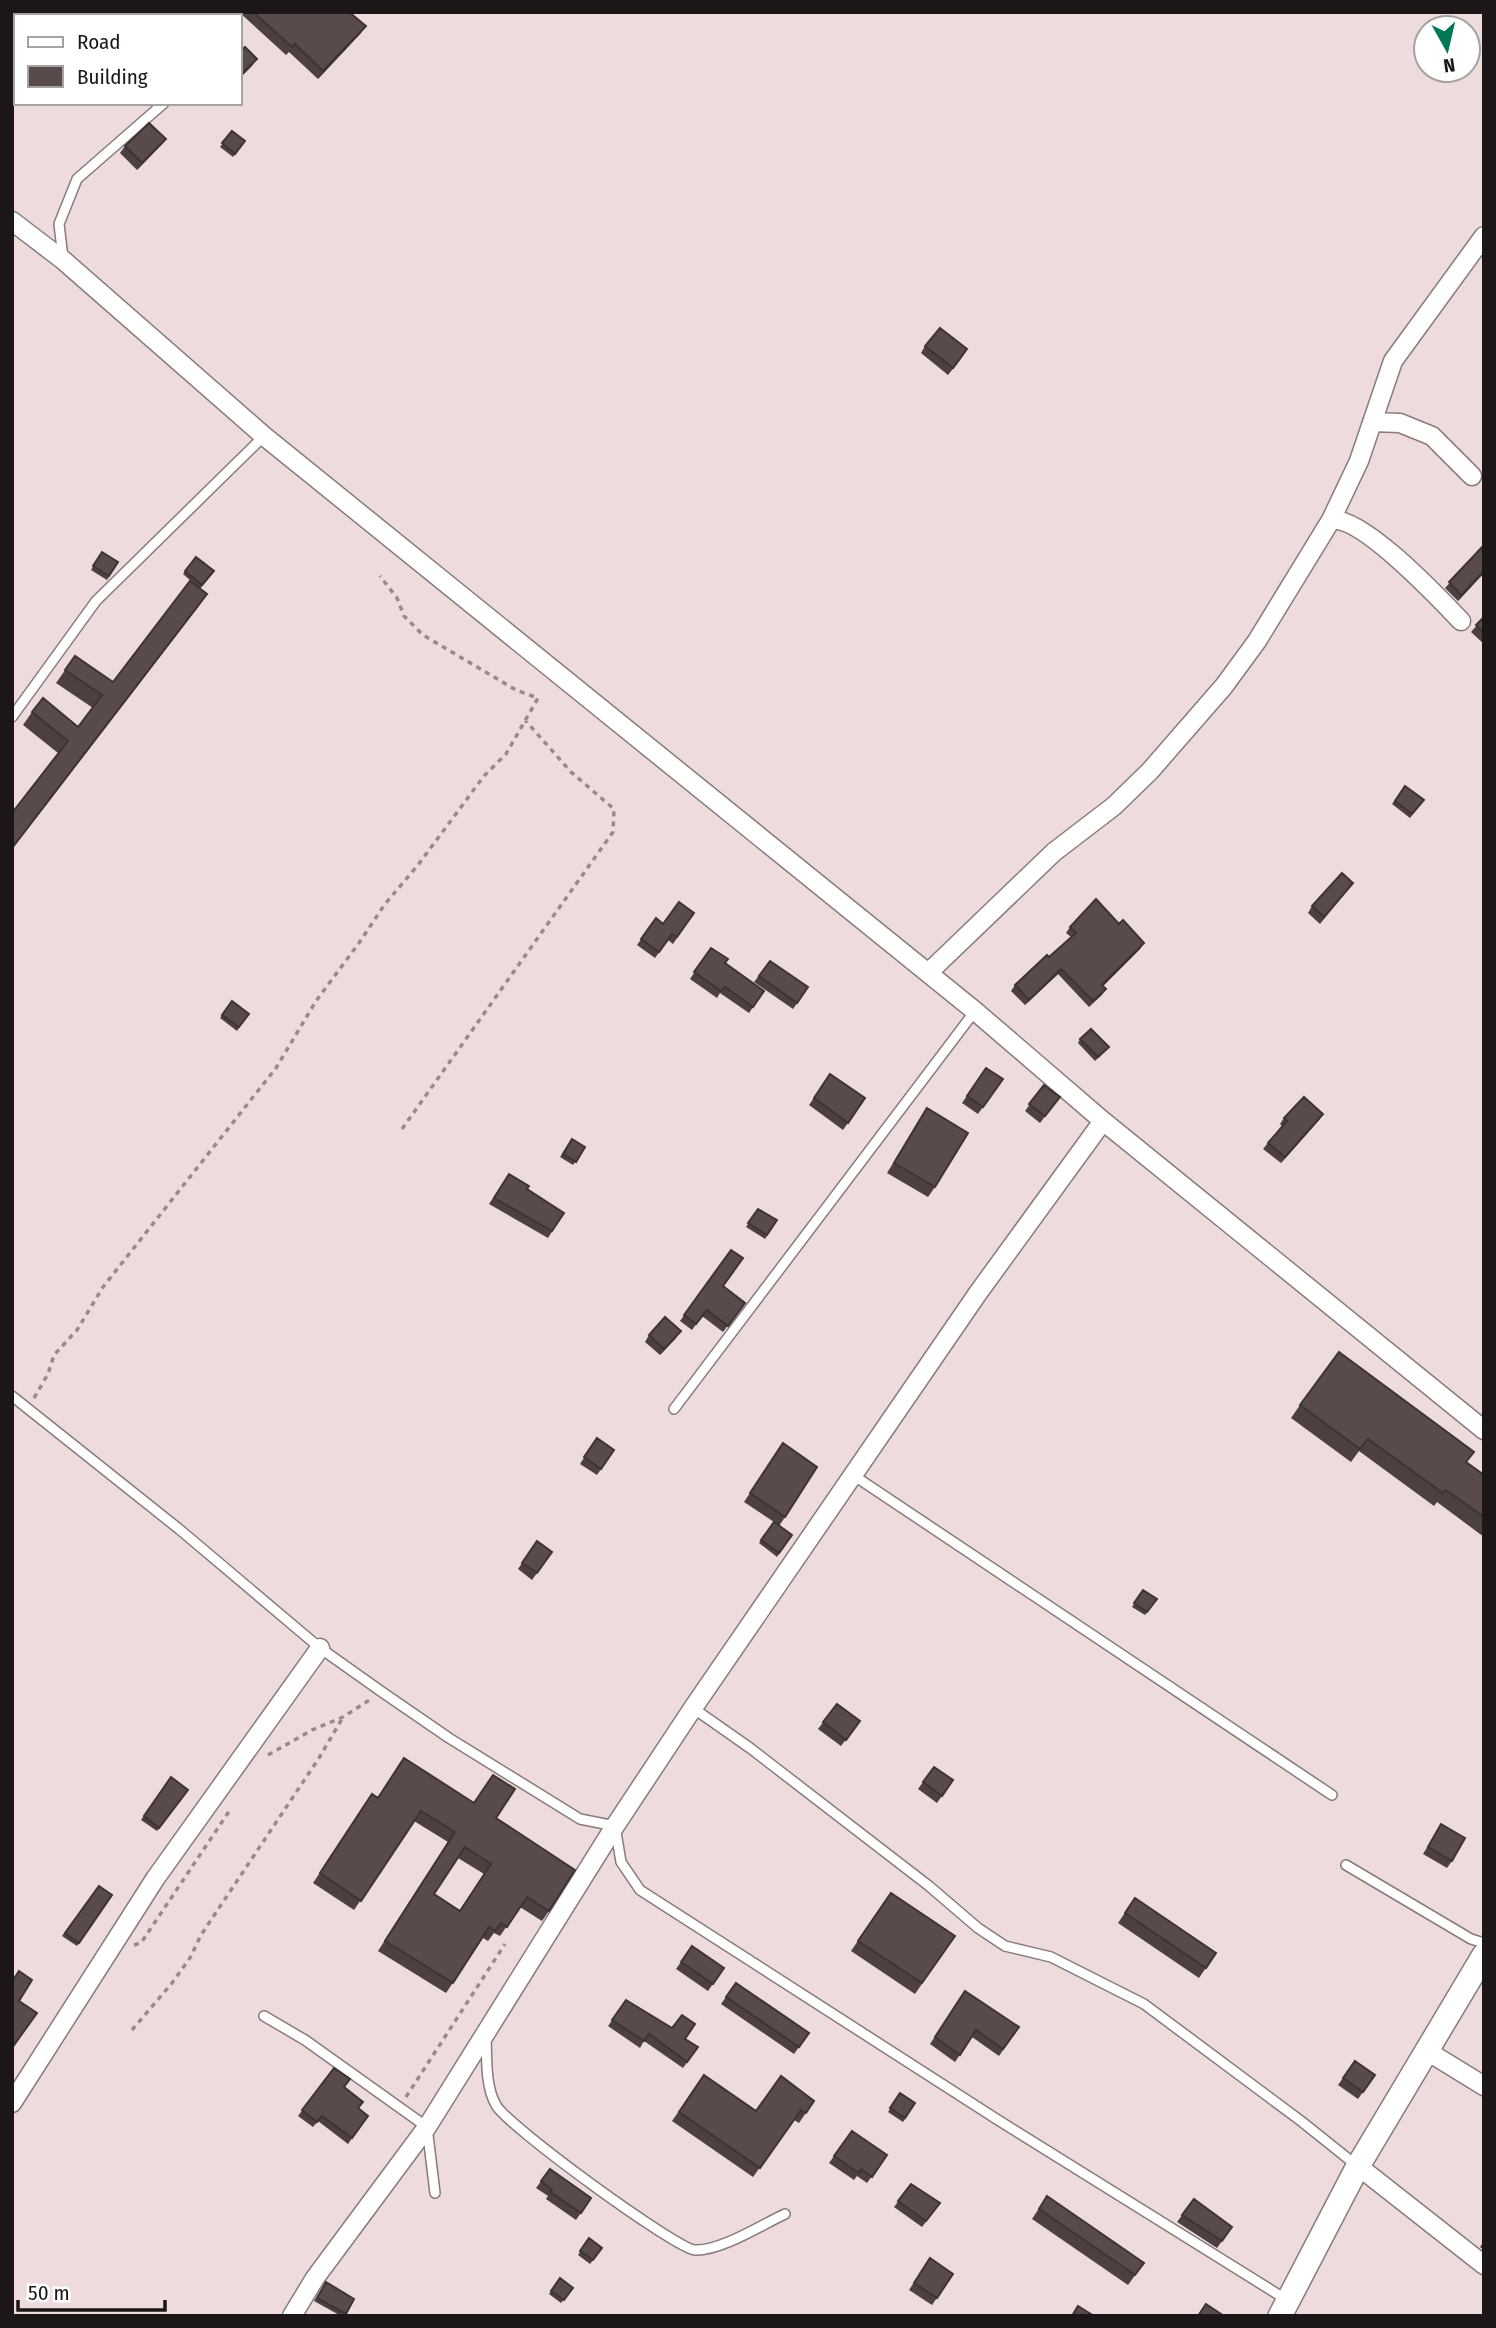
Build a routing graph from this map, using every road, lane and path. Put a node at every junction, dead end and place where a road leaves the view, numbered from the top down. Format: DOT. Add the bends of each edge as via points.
graph roads {
  1 [pos="162,105"];
  2 [pos="12,221"];
  3 [pos="1484,236"];
  4 [pos="63,260"];
  5 [pos="1372,422"];
  6 [pos="264,436"];
  7 [pos="1472,476"];
  8 [pos="1331,520"];
  9 [pos="380,576"];
  10 [pos="1461,621"];
  11 [pos="12,717"];
  12 [pos="525,720"];
  13 [pos="928,974"];
  14 [pos="975,1011"];
  15 [pos="1102,1121"];
  16 [pos="402,1129"];
  17 [pos="12,1396"];
  18 [pos="26,1407"];
  19 [pos="674,1409"];
  20 [pos="1484,1430"];
  21 [pos="853,1475"];
  22 [pos="320,1648"];
  23 [pos="382,1692"];
  24 [pos="693,1708"];
  25 [pos="343,1717"];
  26 [pos="265,1756"];
  27 [pos="1332,1795"];
  28 [pos="234,1803"];
  29 [pos="615,1826"];
  30 [pos="1346,1865"];
  31 [pos="1484,1943"];
  32 [pos="505,1944"];
  33 [pos="107,1953"];
  34 [pos="1484,1955"];
  35 [pos="264,2016"];
  36 [pos="132,2030"];
  37 [pos="486,2032"];
  38 [pos="1427,2051"];
  39 [pos="1484,2086"];
  40 [pos="12,2103"];
  41 [pos="400,2107"];
  42 [pos="427,2127"];
  43 [pos="1358,2166"];
  44 [pos="435,2193"];
  45 [pos="785,2214"];
  46 [pos="1484,2265"];
  47 [pos="1283,2308"];
  48 [pos="292,2316"];
  1 -- 4 [label="lane" via="77,179 59,224"];
  2 -- 4 [label="street"];
  3 -- 5 [label="street" via="1393,361"];
  4 -- 6 [label="street"];
  5 -- 7 [label="street" via="1399,423 1432,436"];
  5 -- 8 [label="street"];
  6 -- 11 [label="lane" via="96,601"];
  6 -- 13 [label="street"];
  8 -- 10 [label="street" via="1344,520 1361,530"];
  8 -- 13 [label="street" via="1257,641 1150,771 1114,806 1054,852"];
  9 -- 12 [label="path" via="404,616 423,635 516,690 538,698"];
  12 -- 16 [label="path" via="571,772 614,809 612,832"];
  12 -- 18 [label="path" via="506,754 385,904 316,1001 276,1068 103,1287 77,1330 54,1355 48,1374"];
  13 -- 14 [label="street"];
  14 -- 15 [label="street"];
  14 -- 19 [label="lane"];
  15 -- 20 [label="street"];
  15 -- 21 [label="street"];
  17 -- 18 [label="lane"];
  18 -- 22 [label="lane"];
  21 -- 24 [label="street"];
  21 -- 27 [label="lane"];
  22 -- 23 [label="lane"];
  22 -- 33 [label="street"];
  23 -- 25 [label="path"];
  23 -- 29 [label="lane" via="580,1819"];
  24 -- 29 [label="street"];
  24 -- 43 [label="lane" via="978,1928 1005,1946 1051,1957 1144,2004"];
  25 -- 26 [label="path"];
  25 -- 36 [label="path" via="190,1958"];
  28 -- 33 [label="path" via="141,1943"];
  29 -- 37 [label="street"];
  29 -- 47 [label="lane" via="621,1863 640,1891"];
  30 -- 31 [label="lane"];
  32 -- 41 [label="path"];
  33 -- 40 [label="street"];
  34 -- 38 [label="street"];
  35 -- 41 [label="lane"];
  37 -- 42 [label="street"];
  37 -- 45 [label="lane" via="487,2073 496,2106 549,2154 671,2238 694,2250 722,2244"];
  38 -- 39 [label="street"];
  38 -- 43 [label="street"];
  41 -- 42 [label="lane"];
  42 -- 44 [label="lane"];
  42 -- 48 [label="street"];
  43 -- 46 [label="street"];
  43 -- 47 [label="street"];
}
